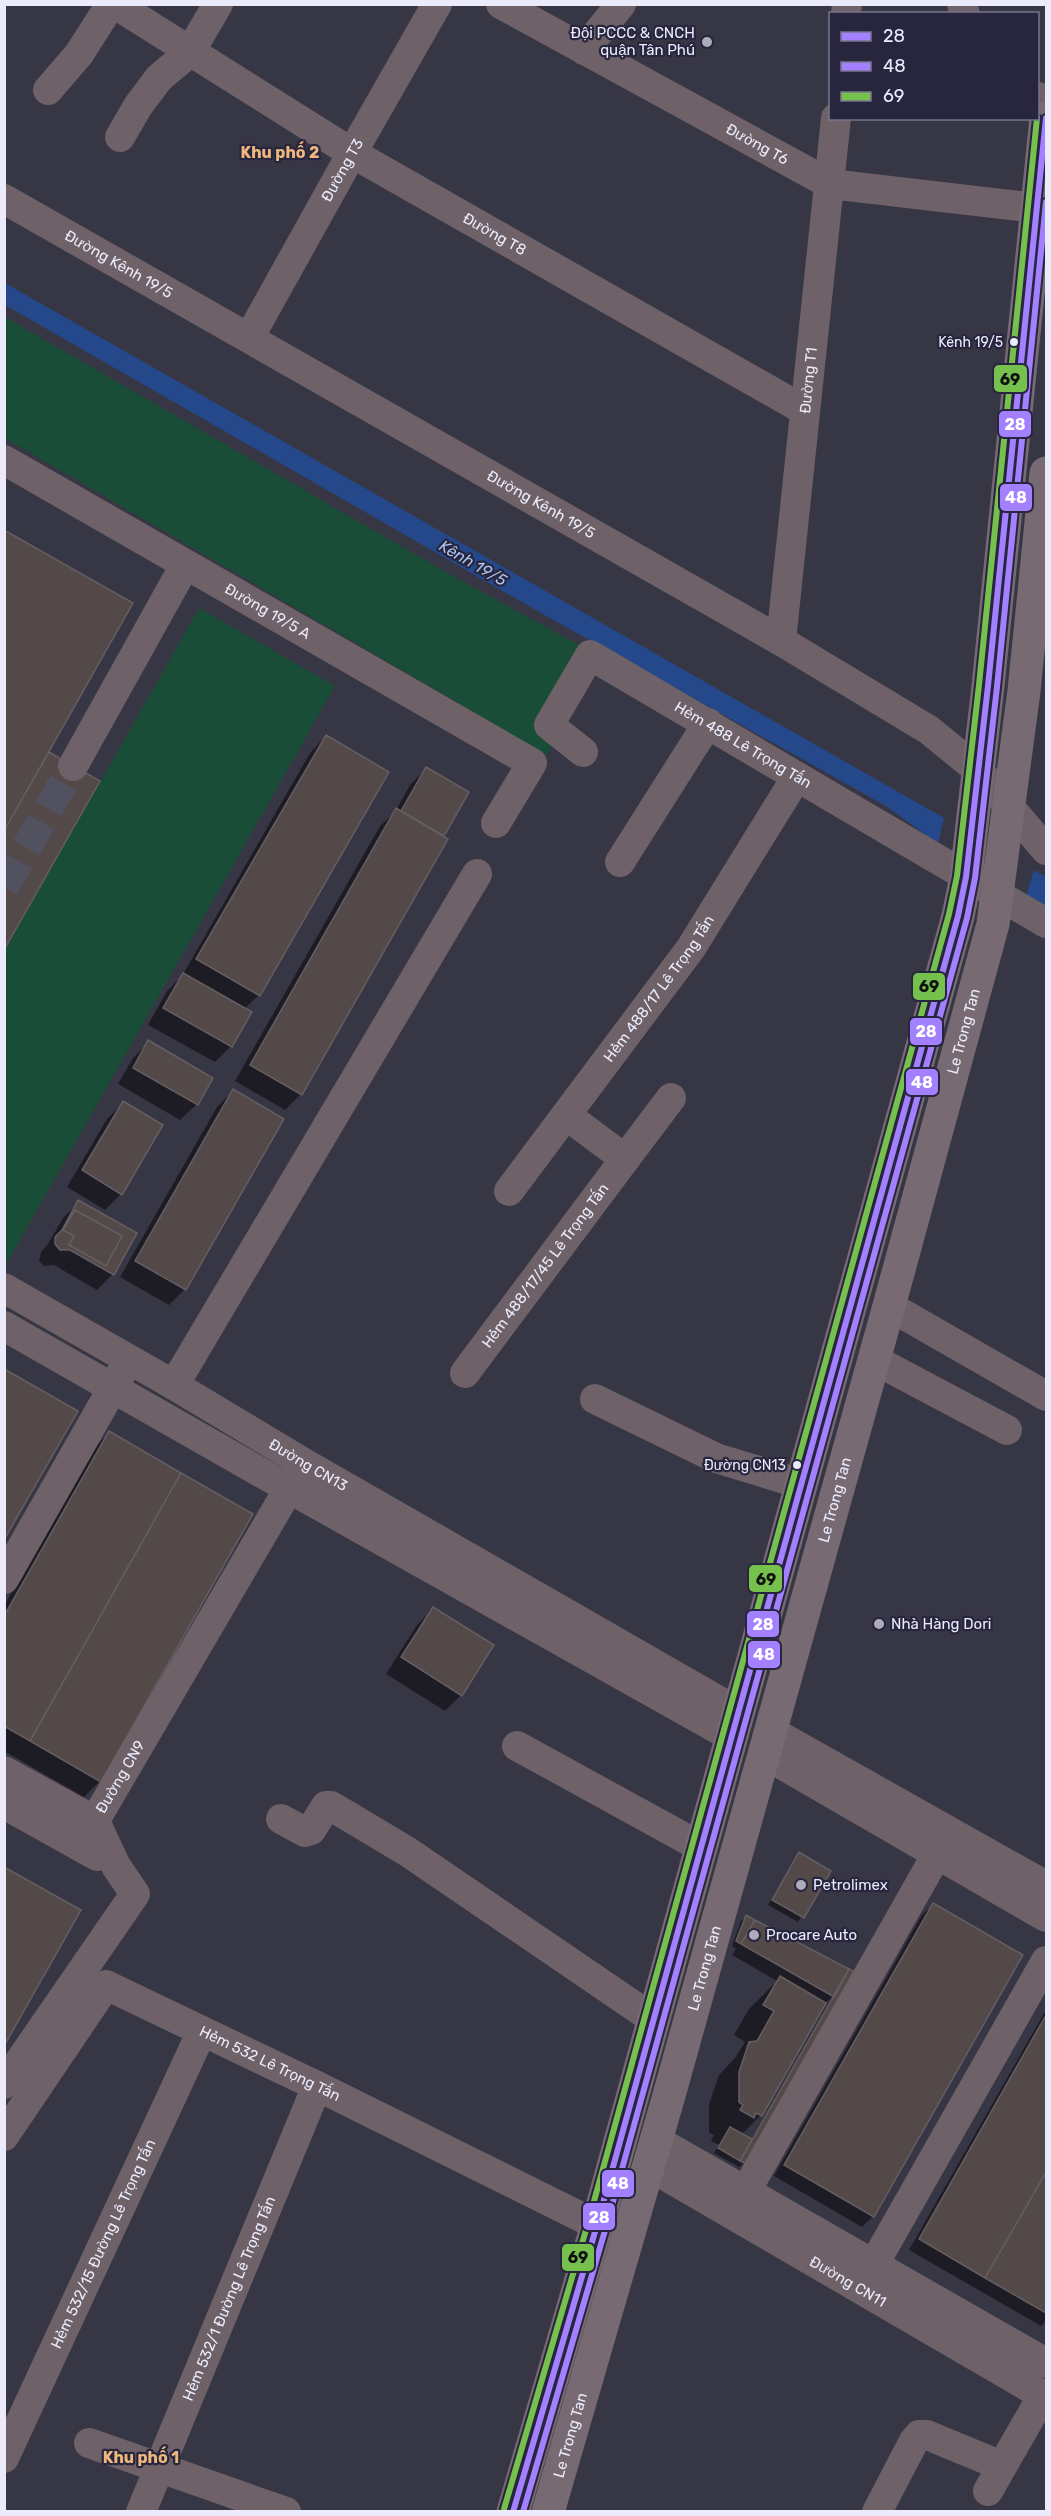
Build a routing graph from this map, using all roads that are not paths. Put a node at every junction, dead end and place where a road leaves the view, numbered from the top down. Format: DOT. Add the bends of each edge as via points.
graph roads {
  1 [pos="113,4"];
  2 [pos="218,4"];
  3 [pos="437,4"];
  4 [pos="501,4"];
  5 [pos="621,4"];
  6 [pos="584,50"];
  7 [pos="190,52"];
  8 [pos="48,90"];
  9 [pos="1047,118"];
  10 [pos="836,120"];
  11 [pos="120,137"];
  12 [pos="352,153"];
  13 [pos="830,184"];
  14 [pos="4,199"];
  15 [pos="1042,209"];
  16 [pos="249,338"];
  17 [pos="804,410"];
  18 [pos="4,460"];
  19 [pos="1047,472"];
  20 [pos="185,565"];
  21 [pos="781,641"];
  22 [pos="708,723"];
  23 [pos="583,752"];
  24 [pos="73,766"];
  25 [pos="978,770"];
  26 [pos="796,778"];
  27 [pos="1010,805"];
  28 [pos="496,823"];
  29 [pos="1047,849"];
  30 [pos="620,862"];
  31 [pos="477,874"];
  32 [pos="966,878"];
  33 [pos="998,896"];
  34 [pos="1047,923"];
  35 [pos="671,1098"];
  36 [pos="566,1115"];
  37 [pos="625,1159"];
  38 [pos="509,1191"];
  39 [pos="4,1288"];
  40 [pos="889,1306"];
  41 [pos="4,1326"];
  42 [pos="129,1359"];
  43 [pos="873,1359"];
  44 [pos="465,1373"];
  45 [pos="174,1385"];
  46 [pos="113,1388"];
  47 [pos="1047,1396"];
  48 [pos="595,1399"];
  49 [pos="1007,1430"];
  50 [pos="303,1463"];
  51 [pos="801,1484"];
  52 [pos="290,1490"];
  53 [pos="384,1526"];
  54 [pos="4,1579"];
  55 [pos="735,1725"];
  56 [pos="767,1743"];
  57 [pos="517,1746"];
  58 [pos="4,1771"];
  59 [pos="4,1804"];
  60 [pos="281,1819"];
  61 [pos="87,1833"];
  62 [pos="701,1847"];
  63 [pos="938,1854"];
  64 [pos="1047,1886"];
  65 [pos="1047,1917"];
  66 [pos="1047,1960"];
  67 [pos="653,2019"];
  68 [pos="202,2031"];
  69 [pos="4,2084"];
  70 [pos="317,2086"];
  71 [pos="4,2136"];
  72 [pos="652,2153"];
  73 [pos="746,2192"];
  74 [pos="597,2225"];
  75 [pos="874,2264"];
  76 [pos="1047,2363"];
  77 [pos="1045,2396"];
  78 [pos="89,2443"];
  79 [pos="4,2458"];
  80 [pos="161,2467"];
  81 [pos="141,2511"];
  82 [pos="285,2511"];
  83 [pos="513,2511"];
  84 [pos="548,2511"];
  85 [pos="877,2511"];
  1 -- 7 [label="street, Đường T8"];
  1 -- 8 [label="street" via="79,54"];
  2 -- 7 [label="street"];
  3 -- 12 [label="street, Đường T3"];
  4 -- 6 [label="street, Đường T6"];
  5 -- 6 [label="street"];
  6 -- 13 [label="street, Đường T6"];
  7 -- 11 [label="street" via="159,78"];
  7 -- 12 [label="street, Đường T8"];
  9 -- 15 [label="main road"];
  10 -- 13 [label="street, Đường T1"];
  12 -- 16 [label="street, Đường T3"];
  12 -- 17 [label="street, Đường T8"];
  13 -- 15 [label="street, Đường T6"];
  13 -- 17 [label="street, Đường T1"];
  14 -- 16 [label="street, Đường Kênh 19/5"];
  15 -- 25 [label="main road"];
  16 -- 21 [label="street, Đường Kênh 19/5"];
  17 -- 21 [label="street, Đường T1"];
  18 -- 20 [label="street, Đường 19/5 A"];
  19 -- 27 [label="main road, Le Trong Tan"];
  20 -- 24 [label="street"];
  20 -- 28 [label="street, Đường 19/5 A" via="532,763"];
  21 -- 25 [label="street, Đường Kênh 19/5" via="929,730"];
  22 -- 23 [label="street, Hẻm 488 Lê Trọng Tấn" via="590,655 549,725"];
  22 -- 26 [label="street, Hẻm 488 Lê Trọng Tấn"];
  22 -- 30 [label="street"];
  25 -- 27 [label="street, Đường Kênh 19/5"];
  25 -- 32 [label="main road"];
  26 -- 32 [label="street, Hẻm 488 Lê Trọng Tấn"];
  26 -- 36 [label="street, Hẻm 488/17 Lê Trọng Tấn" via="690,948"];
  27 -- 29 [label="street, Đường Kênh 19/5"];
  27 -- 33 [label="main road, Le Trong Tan"];
  31 -- 45 [label="street"];
  32 -- 33 [label="street"];
  32 -- 51 [label="main road"];
  33 -- 34 [label="street"];
  33 -- 40 [label="main road, Le Trong Tan"];
  35 -- 37 [label="street, Hẻm 488/17/45 Lê Trọng Tấn"];
  36 -- 37 [label="street"];
  36 -- 38 [label="street, Hẻm 488/17 Lê Trọng Tấn"];
  37 -- 44 [label="street, Hẻm 488/17/45 Lê Trọng Tấn"];
  39 -- 42 [label="street, Đường CN13"];
  40 -- 43 [label="main road, Le Trong Tan"];
  40 -- 47 [label="street"];
  41 -- 46 [label="street, Đường CN13"];
  42 -- 45 [label="street, Đường CN13"];
  42 -- 46 [label="street"];
  43 -- 49 [label="street"];
  43 -- 56 [label="main road, Le Trong Tan"];
  45 -- 50 [label="street, Đường CN13"];
  46 -- 52 [label="street, Đường CN13"];
  46 -- 54 [label="street"];
  48 -- 51 [label="street" via="716,1458"];
  50 -- 52 [label="street, Đường CN9"];
  50 -- 53 [label="street, Đường CN13"];
  51 -- 55 [label="main road"];
  52 -- 53 [label="street, Đường CN13"];
  52 -- 61 [label="street, Đường CN9"];
  53 -- 55 [label="street, Đường CN13"];
  55 -- 56 [label="main road"];
  55 -- 62 [label="main road"];
  56 -- 63 [label="street"];
  56 -- 64 [label="street"];
  56 -- 72 [label="main road, Le Trong Tan"];
  57 -- 62 [label="street"];
  58 -- 61 [label="street"];
  59 -- 61 [label="street"];
  60 -- 67 [label="street" via="305,1832 312,1830 326,1806 331,1806 408,1852"];
  61 -- 69 [label="street, Đường CN9" via="135,1894"];
  62 -- 67 [label="main road"];
  63 -- 65 [label="street"];
  63 -- 73 [label="street"];
  66 -- 75 [label="street"];
  67 -- 74 [label="main road"];
  68 -- 70 [label="street, Hẻm 532 Lê Trọng Tấn"];
  68 -- 71 [label="street, Hẻm 532 Lê Trọng Tấn" via="106,1985"];
  68 -- 79 [label="street, Hẻm 532/15 Đường Lê Trọng Tấn"];
  70 -- 74 [label="street, Hẻm 532 Lê Trọng Tấn"];
  70 -- 80 [label="street, Hẻm 532/1 Đường Lê Trọng Tấn"];
  72 -- 73 [label="street, Đường CN11"];
  72 -- 77 [label="street, Đường CN11"];
  72 -- 84 [label="main road, Le Trong Tan"];
  73 -- 75 [label="street, Đường CN11"];
  74 -- 83 [label="main road"];
  75 -- 76 [label="street, Đường CN11"];
  77 -- 85 [label="street" via="995,2478 927,2435 919,2436"];
  78 -- 80 [label="street"];
  80 -- 81 [label="street, Hẻm 532/1 Đường Lê Trọng Tấn"];
  80 -- 82 [label="street"];
}
